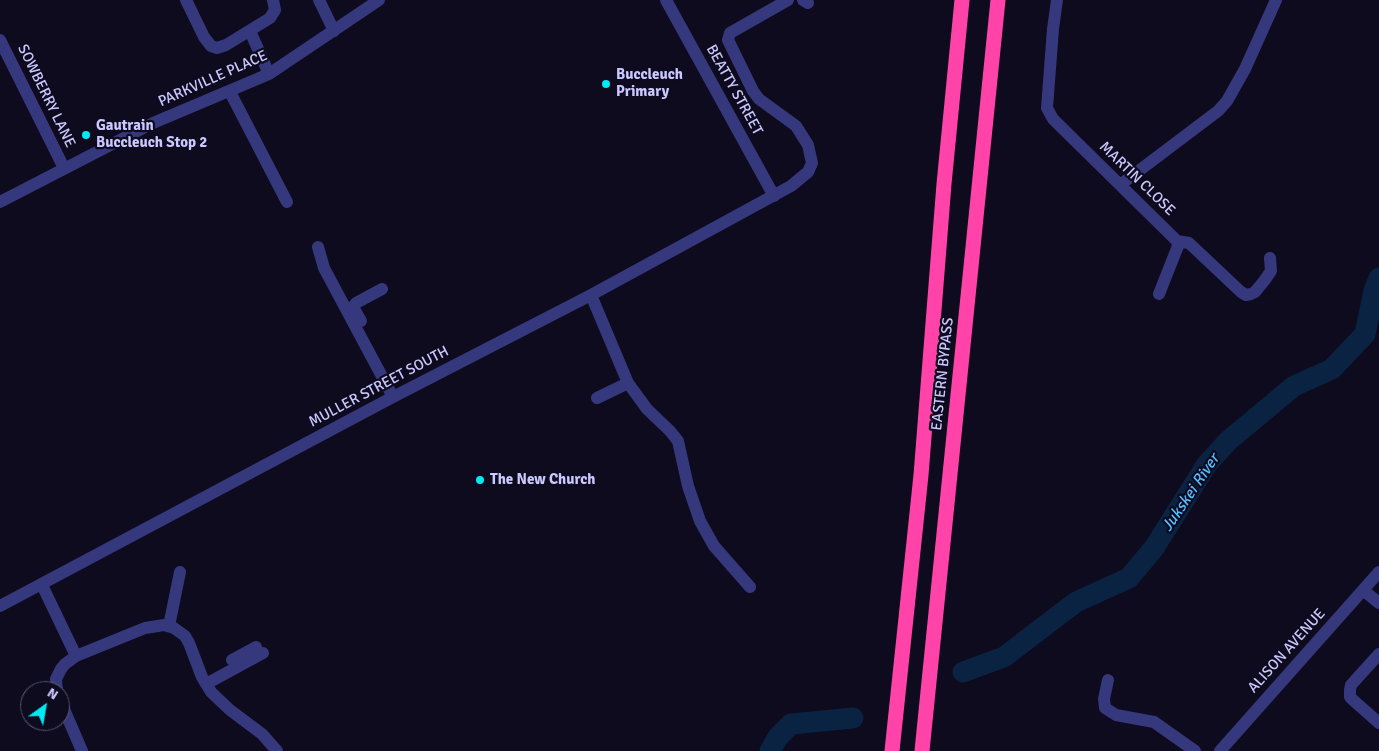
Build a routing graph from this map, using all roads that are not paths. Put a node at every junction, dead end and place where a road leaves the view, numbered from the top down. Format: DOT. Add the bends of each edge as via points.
graph roads {
  1 [pos="186,0"];
  2 [pos="274,0"];
  3 [pos="319,0"];
  4 [pos="379,0"];
  5 [pos="666,0"];
  6 [pos="788,0"];
  7 [pos="962,0"];
  8 [pos="998,0"];
  9 [pos="1058,0"];
  10 [pos="1276,0"];
  11 [pos="334,31"];
  12 [pos="250,32"];
  13 [pos="0,40"];
  14 [pos="269,74"];
  15 [pos="230,92"];
  16 [pos="64,168"];
  17 [pos="1120,185"];
  18 [pos="774,196"];
  19 [pos="0,202"];
  20 [pos="287,202"];
  21 [pos="1177,241"];
  22 [pos="318,247"];
  23 [pos="1270,258"];
  24 [pos="382,289"];
  25 [pos="1159,294"];
  26 [pos="591,295"];
  27 [pos="628,383"];
  28 [pos="396,396"];
  29 [pos="597,398"];
  30 [pos="180,572"];
  31 [pos="1379,572"];
  32 [pos="42,585"];
  33 [pos="750,587"];
  34 [pos="1363,590"];
  35 [pos="1379,603"];
  36 [pos="0,606"];
  37 [pos="169,626"];
  38 [pos="260,650"];
  39 [pos="1379,654"];
  40 [pos="76,656"];
  41 [pos="1108,680"];
  42 [pos="56,681"];
  43 [pos="204,681"];
  44 [pos="70,723"];
  45 [pos="1379,723"];
  46 [pos="82,751"];
  47 [pos="277,751"];
  48 [pos="892,751"];
  49 [pos="922,751"];
  50 [pos="1195,751"];
  51 [pos="1220,751"];
  1 -- 12 [label="street" via="211,46 220,48"];
  2 -- 12 [label="street" via="274,14"];
  3 -- 11 [label="street"];
  4 -- 11 [label="street, PARKVILLE PLACE"];
  5 -- 18 [label="street, BEATTY STREET"];
  6 -- 18 [label="street, MULLER STREET SOUTH" via="730,33 728,40 759,99 796,126 808,145 812,163 808,172"];
  7 -- 48 [label="highway, EASTERN BYPASS" via="921,475"];
  8 -- 49 [label="highway, EASTERN BYPASS"];
  9 -- 17 [label="street, MARTIN CLOSE" via="1047,108 1053,119"];
  10 -- 17 [label="street" via="1227,101"];
  11 -- 14 [label="street, PARKVILLE PLACE"];
  12 -- 14 [label="street"];
  13 -- 16 [label="street, SOWBERRY LANE"];
  14 -- 15 [label="street, PARKVILLE PLACE"];
  15 -- 16 [label="street, PARKVILLE PLACE" via="153,123"];
  15 -- 20 [label="street"];
  16 -- 19 [label="street, PARKVILLE PLACE"];
  17 -- 21 [label="street, MARTIN CLOSE"];
  18 -- 26 [label="street, MULLER STREET SOUTH"];
  21 -- 23 [label="street, MARTIN CLOSE" via="1189,243 1246,295 1255,292 1271,271"];
  21 -- 25 [label="street" via="1178,246"];
  22 -- 28 [label="street" via="324,268"];
  24 -- 28 [label="street" via="354,307"];
  26 -- 27 [label="street"];
  26 -- 28 [label="street, MULLER STREET SOUTH"];
  27 -- 29 [label="street"];
  27 -- 33 [label="street" via="647,409 678,441 700,521 714,546"];
  28 -- 32 [label="street, MULLER STREET SOUTH"];
  30 -- 37 [label="street"];
  31 -- 34 [label="street, ALISON AVENUE"];
  32 -- 36 [label="street, MULLER STREET SOUTH"];
  32 -- 40 [label="street"];
  34 -- 35 [label="street"];
  34 -- 51 [label="street, ALISON AVENUE"];
  37 -- 40 [label="street" via="154,625"];
  37 -- 43 [label="street" via="178,630 189,643"];
  38 -- 43 [label="street"];
  39 -- 45 [label="street" via="1350,690 1353,700"];
  40 -- 42 [label="street" via="60,669"];
  41 -- 50 [label="street" via="1104,699 1106,708 1116,714 1154,722"];
  43 -- 47 [label="street" via="216,698 262,734"];
  44 -- 46 [label="street"];
}
